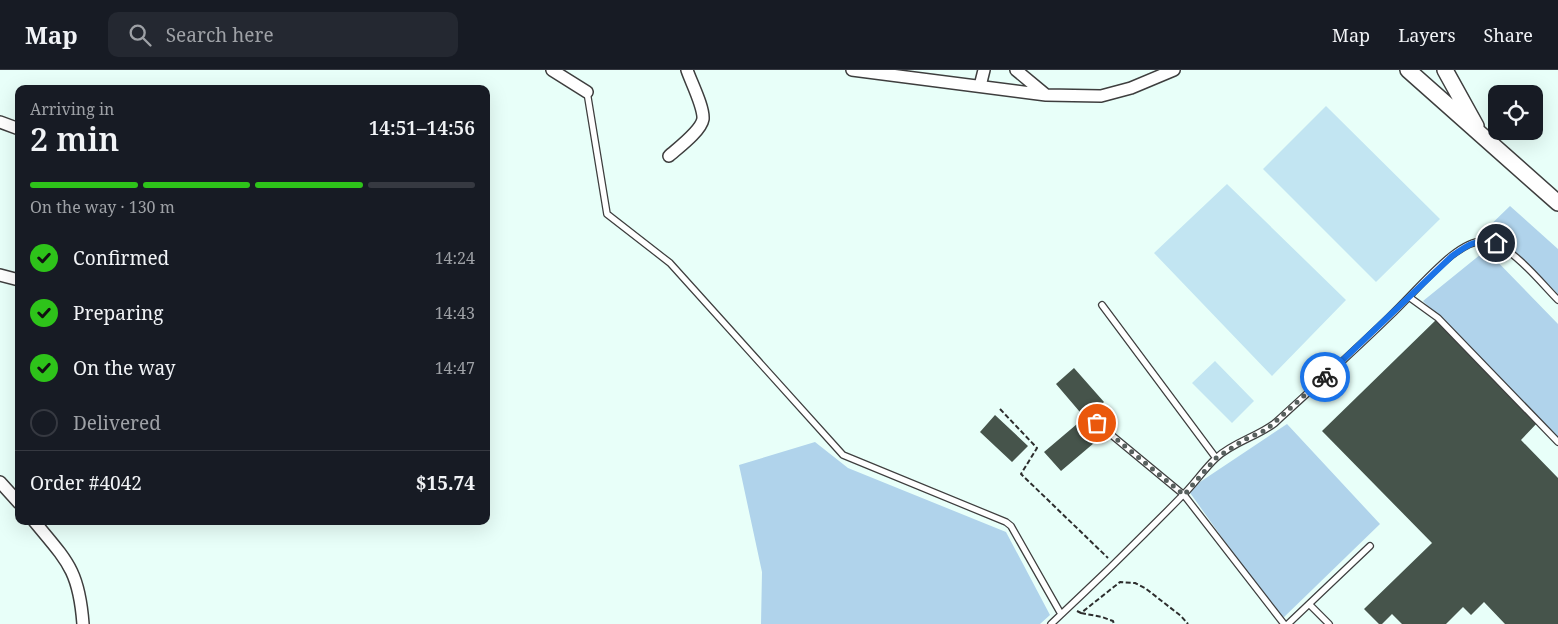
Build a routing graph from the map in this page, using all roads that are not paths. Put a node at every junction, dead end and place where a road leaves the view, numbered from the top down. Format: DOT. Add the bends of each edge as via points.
graph roads {
  1 [pos="552,70"];
  2 [pos="687,70"];
  3 [pos="852,70"];
  4 [pos="984,70"];
  5 [pos="1016,70"];
  6 [pos="1174,70"];
  7 [pos="1408,70"];
  8 [pos="1445,70"];
  9 [pos="980,86"];
  10 [pos="587,92"];
  11 [pos="1046,95"];
  12 [pos="0,122"];
  13 [pos="15,128"];
  14 [pos="1480,134"];
  15 [pos="669,156"];
  16 [pos="1558,203"];
  17 [pos="0,275"];
  18 [pos="15,279"];
  19 [pos="1409,297"];
  20 [pos="1558,300"];
  21 [pos="1102,304"];
  22 [pos="1097,423"];
  23 [pos="1558,442"];
  24 [pos="1216,458"];
  25 [pos="0,482"];
  26 [pos="1184,495"];
  27 [pos="15,499"];
  28 [pos="37,525"];
  29 [pos="1370,546"];
  30 [pos="1309,604"];
  31 [pos="1061,614"];
  32 [pos="83,624"];
  33 [pos="1051,624"];
  34 [pos="1284,624"];
  35 [pos="1288,624"];
  36 [pos="1329,624"];
  1 -- 10 [label="street"];
  2 -- 15 [label="street" via="703,118 698,129"];
  3 -- 9 [label="street"];
  4 -- 9 [label="street"];
  5 -- 11 [label="street"];
  6 -- 11 [label="street" via="1118,93 1101,96"];
  7 -- 14 [label="street"];
  8 -- 14 [label="street"];
  9 -- 11 [label="street"];
  10 -- 31 [label="lane" via="607,214 670,263 843,455 1011,526"];
  12 -- 13 [label="street"];
  14 -- 16 [label="street"];
  17 -- 18 [label="street"];
  19 -- 20 [label="lane" via="1452,256 1472,242 1483,241 1496,243 1508,251"];
  19 -- 23 [label="lane" via="1438,318"];
  19 -- 24 [label="lane" via="1275,423"];
  21 -- 24 [label="lane"];
  22 -- 26 [label="lane"];
  24 -- 26 [label="lane"];
  25 -- 27 [label="street"];
  26 -- 31 [label="lane"];
  26 -- 34 [label="lane"];
  28 -- 32 [label="street" via="70,566 81,599"];
  29 -- 30 [label="lane"];
  30 -- 35 [label="lane"];
  30 -- 36 [label="lane"];
  31 -- 33 [label="lane"];
}
